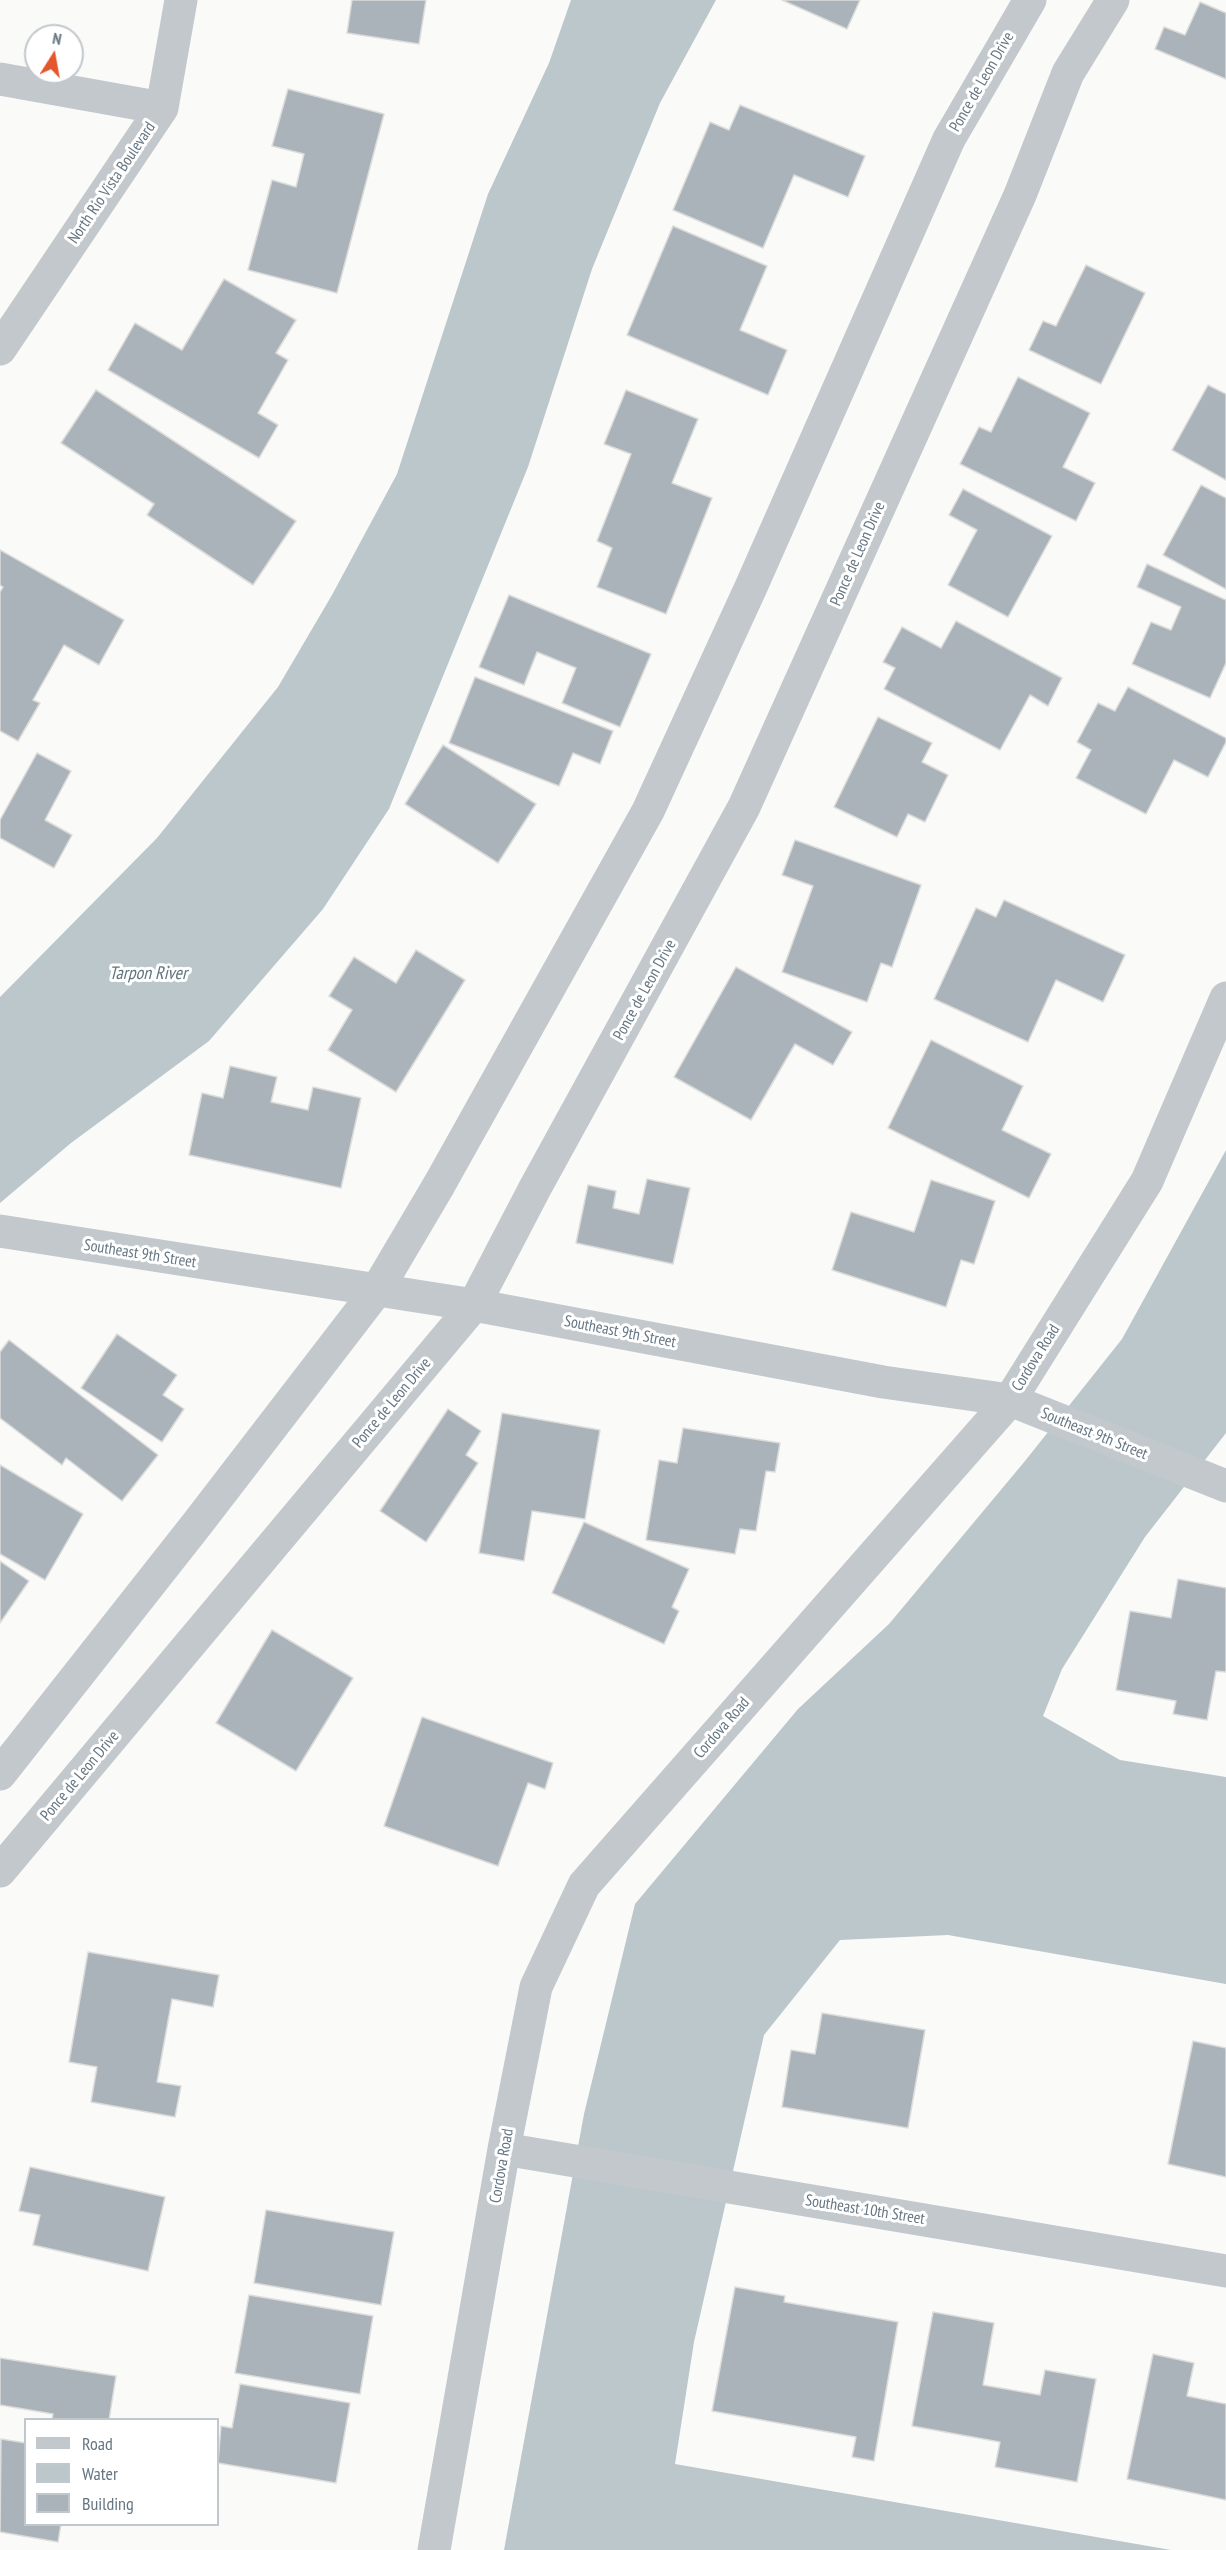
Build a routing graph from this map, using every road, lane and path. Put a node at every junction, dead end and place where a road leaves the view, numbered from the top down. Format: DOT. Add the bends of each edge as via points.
graph roads {
  1 [pos="181,0"];
  2 [pos="1030,0"];
  3 [pos="1113,0"];
  4 [pos="0,79"];
  5 [pos="162,108"];
  6 [pos="0,349"];
  7 [pos="1226,998"];
  8 [pos="0,1231"];
  9 [pos="377,1290"];
  10 [pos="474,1305"];
  11 [pos="1010,1400"];
  12 [pos="1225,1486"];
  13 [pos="0,1774"];
  14 [pos="0,1871"];
  15 [pos="504,2149"];
  16 [pos="1226,2271"];
  17 [pos="434,2550"];
  1 -- 5 [label="street, North Rio Vista Boulevard"];
  2 -- 9 [label="street, Ponce de Leon Drive" via="949,139 752,587 648,811"];
  3 -- 10 [label="street, Ponce de Leon Drive" via="1068,73 1020,195 744,807"];
  4 -- 5 [label="street"];
  5 -- 6 [label="street, North Rio Vista Boulevard"];
  7 -- 11 [label="street, Cordova Road" via="1147,1180"];
  8 -- 9 [label="street, Southeast 9th Street"];
  9 -- 10 [label="street, Southeast 9th Street"];
  9 -- 13 [label="street, Ponce de Leon Drive"];
  10 -- 11 [label="street, Southeast 9th Street" via="883,1382"];
  10 -- 14 [label="street, Ponce de Leon Drive"];
  11 -- 12 [label="street, Southeast 9th Street"];
  11 -- 15 [label="street, Cordova Road" via="584,1884 536,1987"];
  15 -- 16 [label="street, Southeast 10th Street"];
  15 -- 17 [label="street, Cordova Road"];
}
